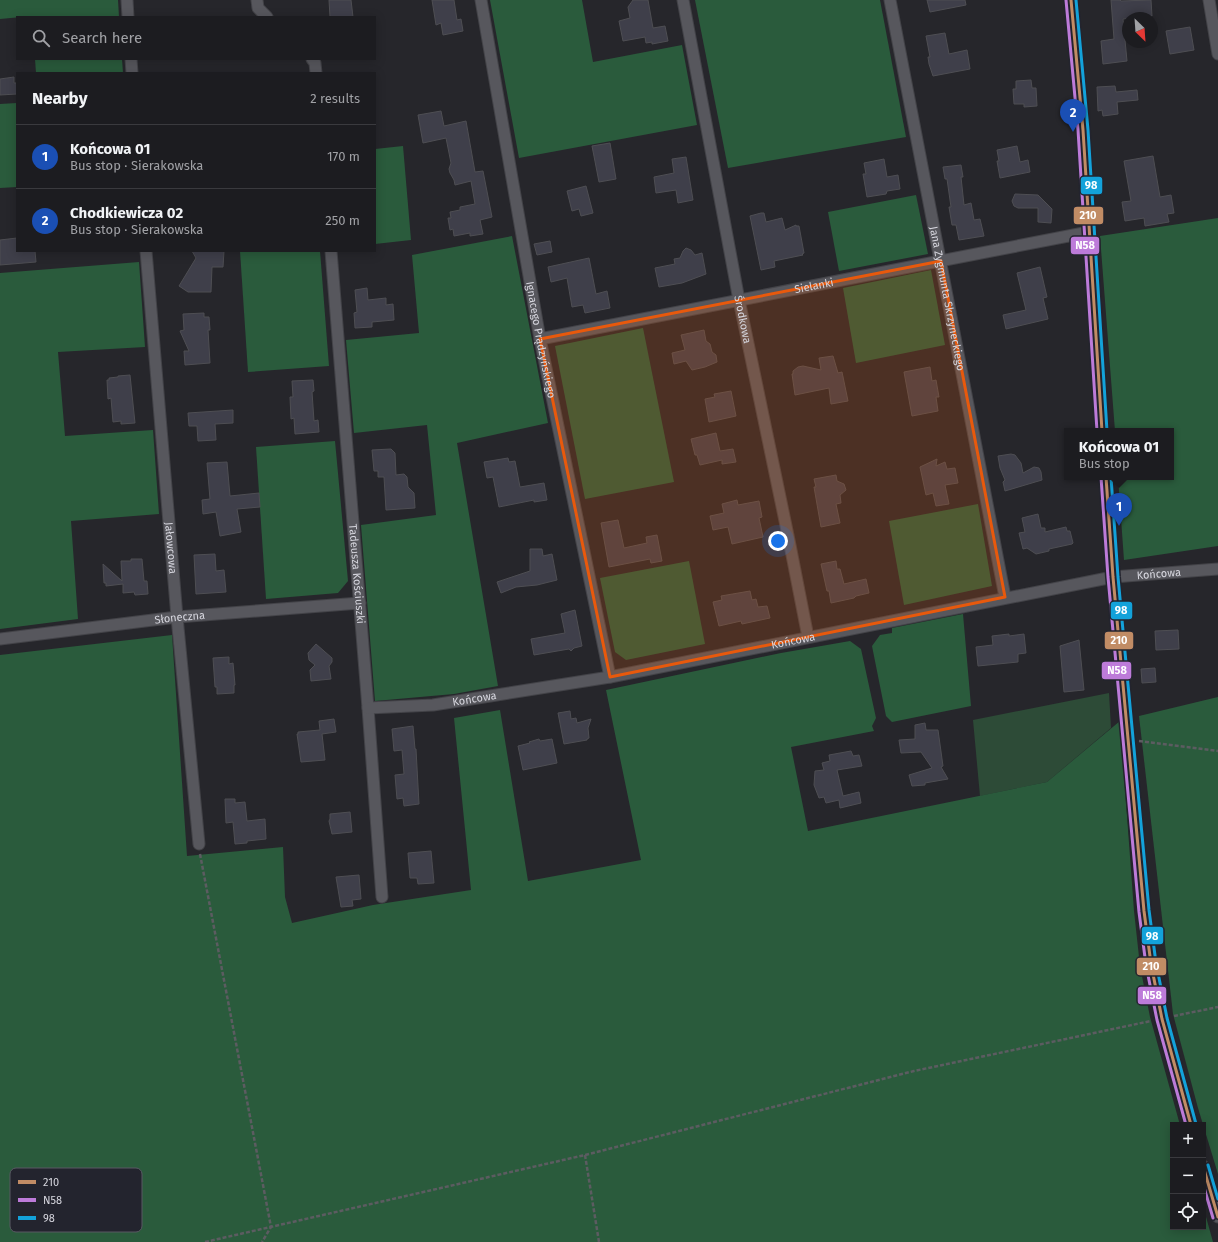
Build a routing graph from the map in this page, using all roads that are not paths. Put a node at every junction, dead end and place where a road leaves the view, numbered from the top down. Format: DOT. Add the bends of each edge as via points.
graph roads {
  1 [pos="127,0"];
  2 [pos="257,0"];
  3 [pos="481,0"];
  4 [pos="682,0"];
  5 [pos="890,0"];
  6 [pos="1071,0"];
  7 [pos="1209,0"];
  8 [pos="128,16"];
  9 [pos="266,16"];
  10 [pos="1218,54"];
  11 [pos="131,60"];
  12 [pos="313,60"];
  13 [pos="132,72"];
  14 [pos="316,72"];
  15 [pos="1088,232"];
  16 [pos="146,252"];
  17 [pos="331,252"];
  18 [pos="941,261"];
  19 [pos="739,300"];
  20 [pos="540,339"];
  21 [pos="1102,428"];
  22 [pos="1106,480"];
  23 [pos="1218,569"];
  24 [pos="1113,577"];
  25 [pos="1005,597"];
  26 [pos="360,603"];
  27 [pos="177,617"];
  28 [pos="808,637"];
  29 [pos="0,639"];
  30 [pos="610,677"];
  31 [pos="368,708"];
  32 [pos="199,844"];
  33 [pos="382,897"];
  34 [pos="1190,1122"];
  35 [pos="1206,1176"];
  36 [pos="1218,1217"];
  1 -- 8 [label="street"];
  2 -- 9 [label="street" via="258,8"];
  3 -- 20 [label="street, Ignacego Prądzyńskiego"];
  4 -- 19 [label="street, Środkowa"];
  5 -- 18 [label="street, Jana Zygmunta Skrzyneckiego"];
  6 -- 15 [label="street" via="1083,130"];
  7 -- 10 [label="street"];
  11 -- 13 [label="street"];
  12 -- 14 [label="street" via="316,63"];
  15 -- 18 [label="street, Sielanki"];
  15 -- 21 [label="street"];
  16 -- 27 [label="street, Jałowcowa"];
  17 -- 26 [label="street, Tadeusza Kościuszki"];
  18 -- 19 [label="street, Sielanki"];
  18 -- 25 [label="street, Jana Zygmunta Skrzyneckiego"];
  19 -- 20 [label="street, Sielanki"];
  19 -- 28 [label="street, Środkowa"];
  20 -- 30 [label="street, Ignacego Prądzyńskiego"];
  22 -- 24 [label="street"];
  23 -- 24 [label="street, Końcowa"];
  24 -- 25 [label="street, Końcowa"];
  24 -- 34 [label="street" via="1151,964 1162,1019"];
  25 -- 28 [label="street, Końcowa"];
  26 -- 27 [label="street, Słoneczna"];
  26 -- 31 [label="street, Tadeusza Kościuszki"];
  27 -- 29 [label="street, Słoneczna"];
  27 -- 32 [label="street, Jałowcowa"];
  28 -- 30 [label="street, Końcowa"];
  30 -- 31 [label="street, Końcowa" via="433,705"];
  31 -- 33 [label="street, Tadeusza Kościuszki"];
  35 -- 36 [label="street"];
}
